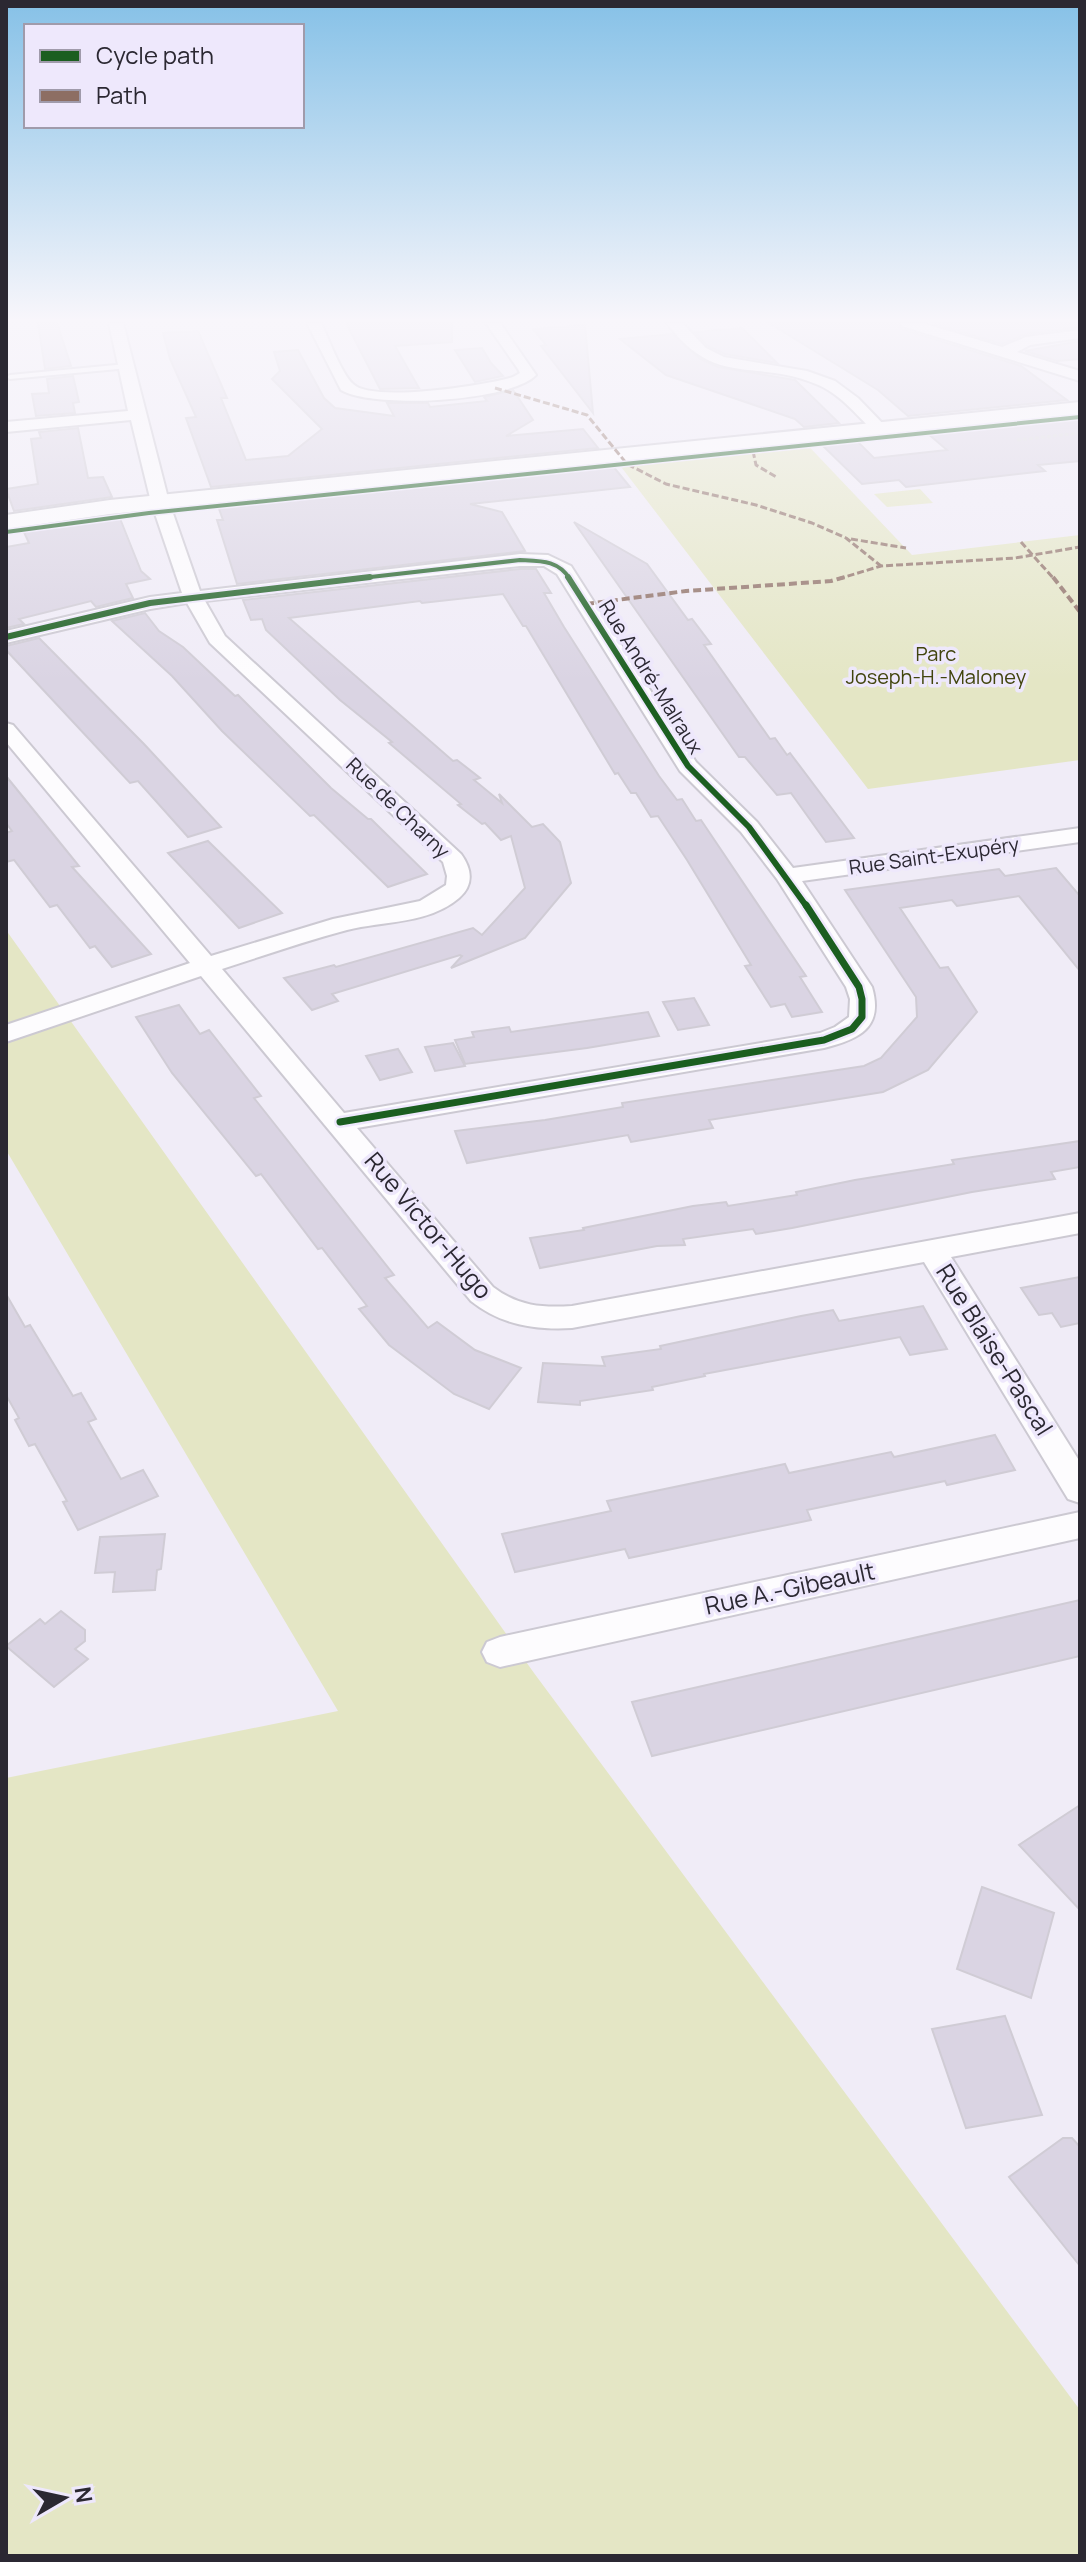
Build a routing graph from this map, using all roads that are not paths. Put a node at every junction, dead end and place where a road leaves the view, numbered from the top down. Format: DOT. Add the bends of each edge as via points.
graph roads {
  1 [pos="145,443"];
  2 [pos="738,443"];
  3 [pos="160,502"];
  4 [pos="6,522"];
  5 [pos="193,597"];
  6 [pos="6,637"];
  7 [pos="6,729"];
  8 [pos="1078,838"];
  9 [pos="787,876"];
  10 [pos="208,967"];
  11 [pos="6,1034"];
  12 [pos="340,1122"];
  13 [pos="1080,1223"];
  14 [pos="933,1252"];
  15 [pos="1080,1490"];
  16 [pos="1080,1525"];
  17 [pos="500,1652"];
  1 -- 3 [label="street, Rue de Charny"];
  2 -- 3 [label="street"];
  3 -- 4 [label="street"];
  3 -- 5 [label="street, Rue de Charny"];
  5 -- 6 [label="street"];
  5 -- 9 [label="street, Rue André-Malraux" via="520,560 558,565 688,766 749,827"];
  5 -- 10 [label="street, Rue de Charny" via="217,639 453,859 459,871 453,891 421,908 341,924"];
  7 -- 10 [label="street, Rue Victor-Hugo"];
  8 -- 9 [label="street, Rue Saint-Exupéry"];
  9 -- 12 [label="street, Rue André-Malraux" via="859,987 864,1012 853,1030 824,1040"];
  10 -- 11 [label="street, Rue de Charny"];
  10 -- 12 [label="street, Rue Victor-Hugo"];
  12 -- 14 [label="street, Rue Victor-Hugo" via="482,1294 511,1314 572,1317"];
  13 -- 14 [label="street, Rue Victor-Hugo"];
  14 -- 15 [label="street, Rue Blaise-Pascal"];
  16 -- 17 [label="street, Rue A.-Gibeault"];
}
